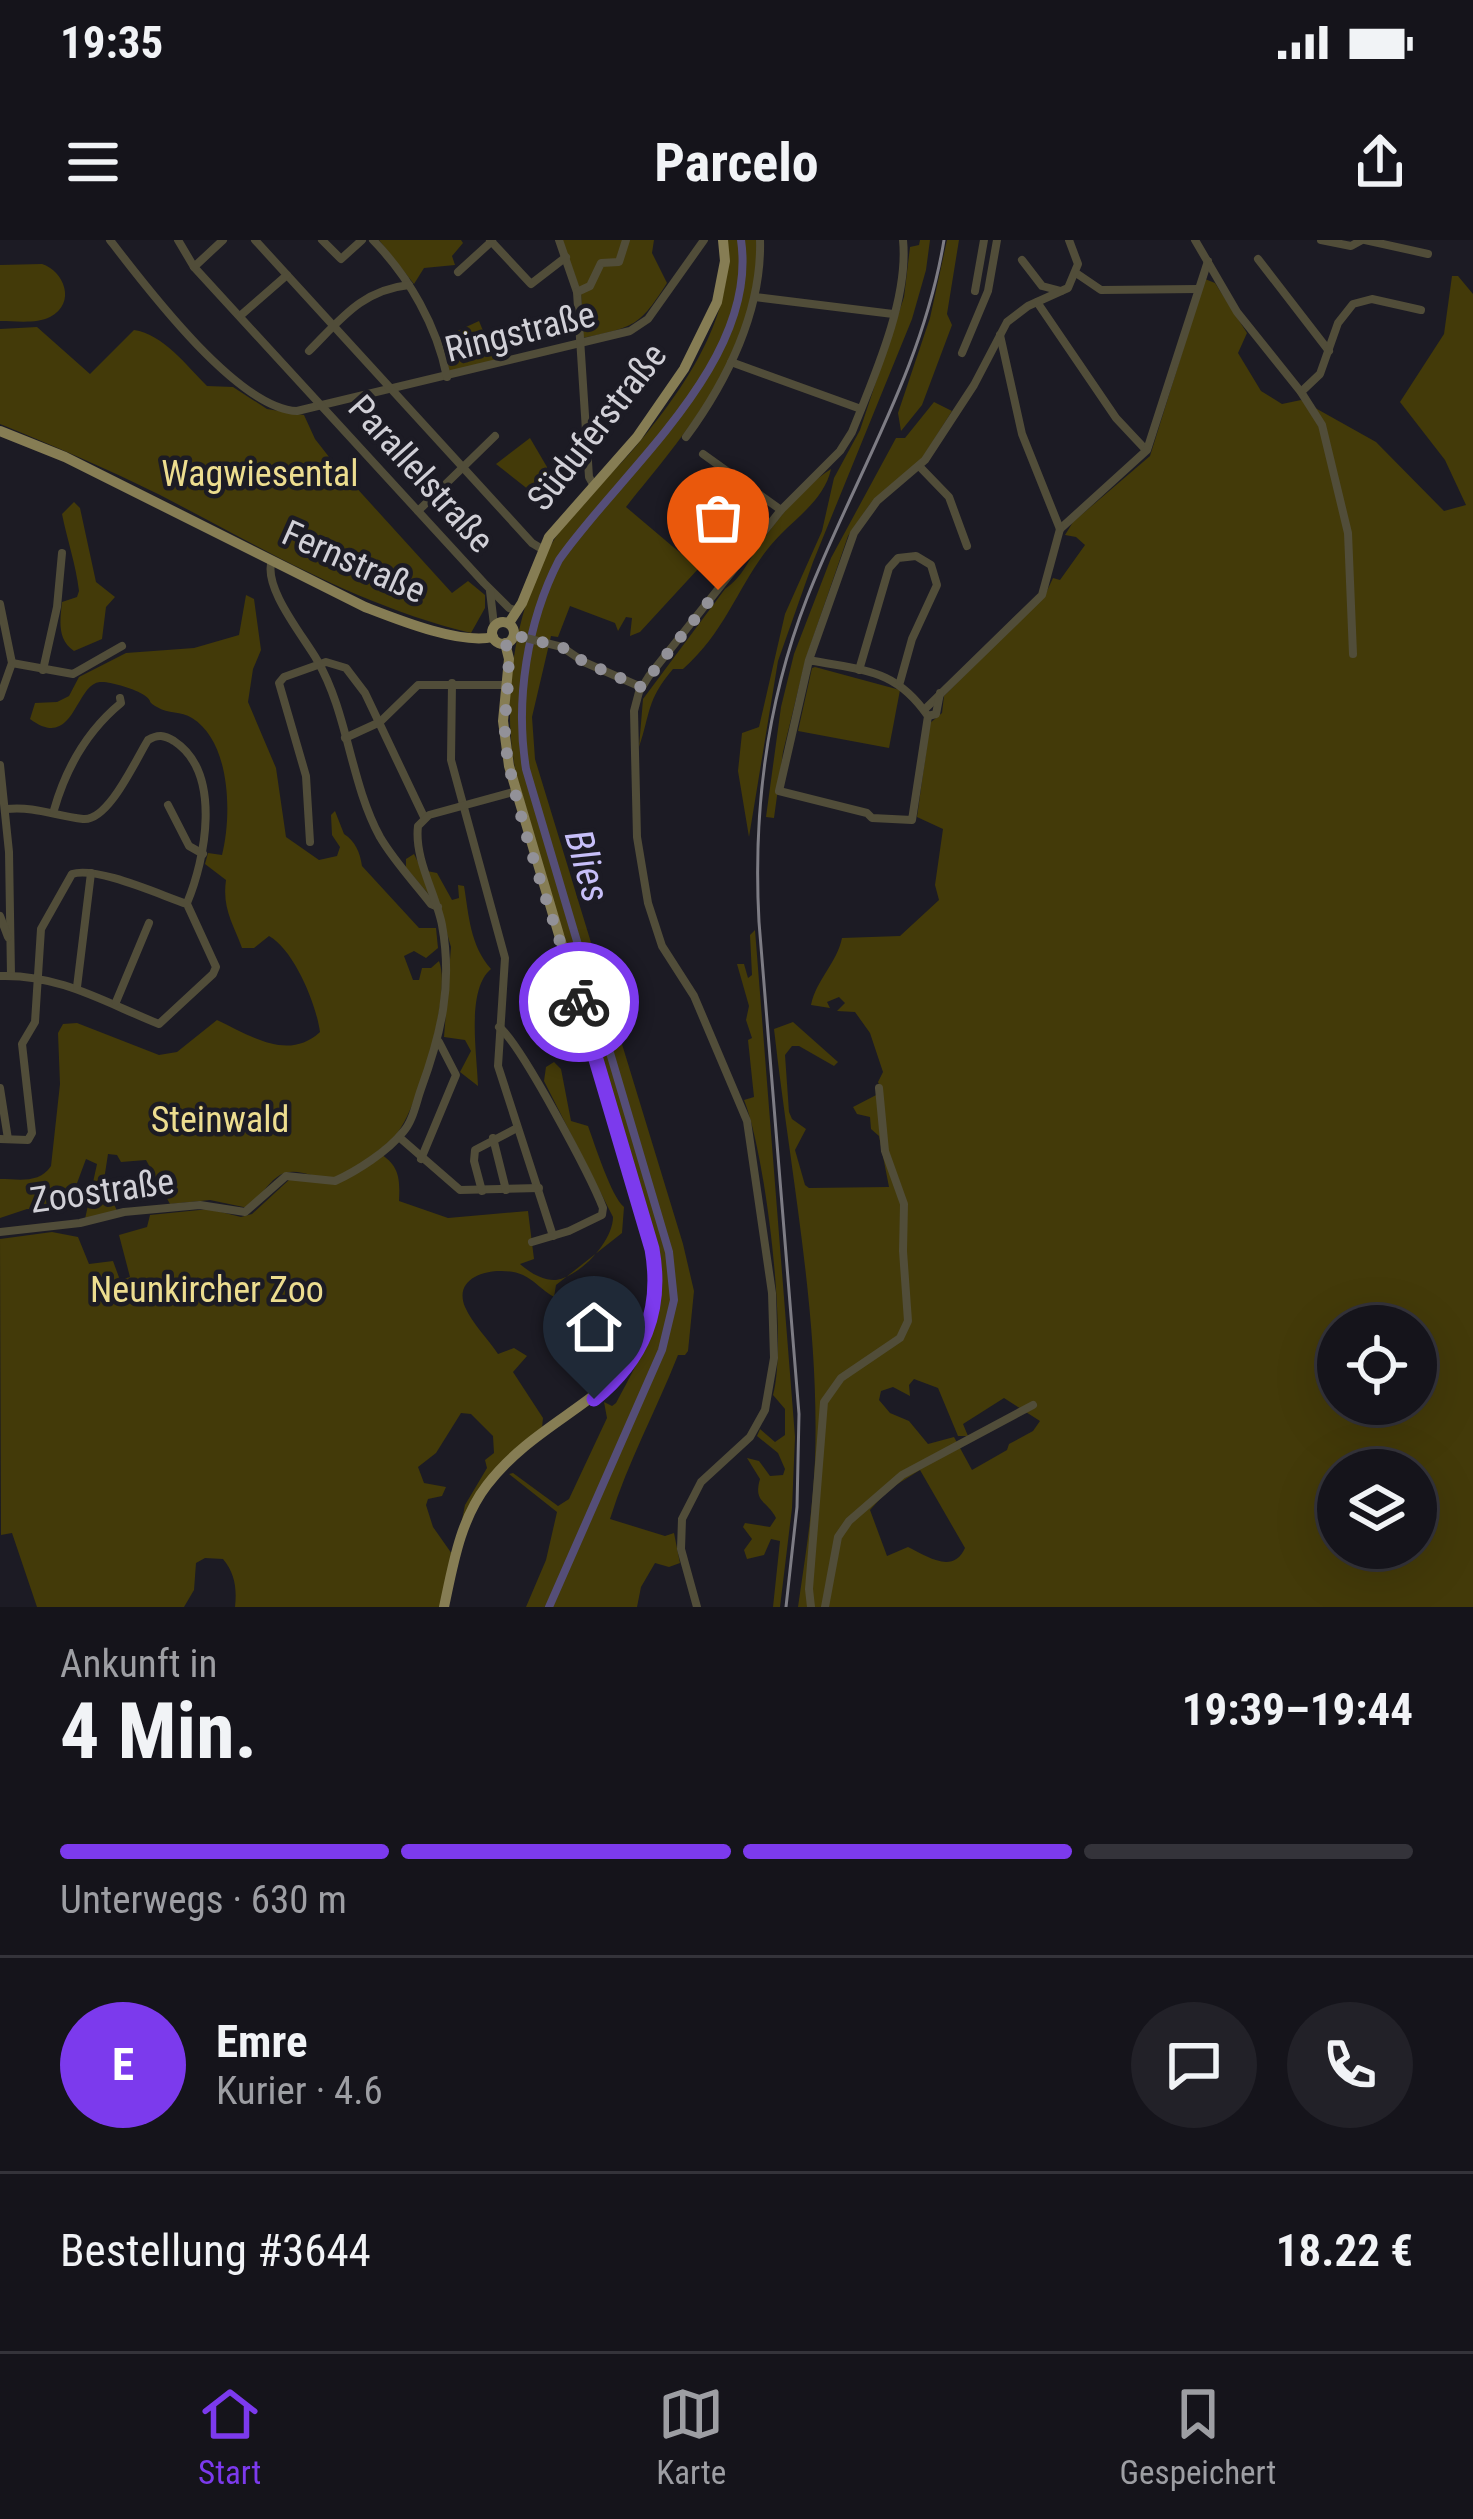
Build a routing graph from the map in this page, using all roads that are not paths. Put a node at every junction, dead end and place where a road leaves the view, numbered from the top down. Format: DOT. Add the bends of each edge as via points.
graph roads {
  1 [pos="110,240"];
  2 [pos="178,240"];
  3 [pos="223,240"];
  4 [pos="254,240"];
  5 [pos="322,240"];
  6 [pos="362,240"];
  7 [pos="374,240"];
  8 [pos="492,240"];
  9 [pos="559,240"];
  10 [pos="626,240"];
  11 [pos="711,240"];
  12 [pos="760,240"];
  13 [pos="903,240"];
  14 [pos="984,240"];
  15 [pos="997,240"];
  16 [pos="1069,240"];
  17 [pos="1195,240"];
  18 [pos="1321,240"];
  19 [pos="1364,240"];
  20 [pos="1428,254"];
  21 [pos="566,257"];
  22 [pos="1258,259"];
  23 [pos="1022,260"];
  24 [pos="1208,261"];
  25 [pos="194,267"];
  26 [pos="458,272"];
  27 [pos="1076,273"];
  28 [pos="287,275"];
  29 [pos="409,285"];
  30 [pos="1198,289"];
  31 [pos="975,291"];
  32 [pos="577,292"];
  33 [pos="1062,292"];
  34 [pos="755,297"];
  35 [pos="1037,302"];
  36 [pos="1421,310"];
  37 [pos="893,314"];
  38 [pos="240,316"];
  39 [pos="334,327"];
  40 [pos="999,334"];
  41 [pos="580,345"];
  42 [pos="309,350"];
  43 [pos="1329,351"];
  44 [pos="962,353"];
  45 [pos="731,362"];
  46 [pos="447,377"];
  47 [pos="393,390"];
  48 [pos="1301,392"];
  49 [pos="312,394"];
  50 [pos="324,408"];
  51 [pos="861,409"];
  52 [pos="304,411"];
  53 [pos="0,431"];
  54 [pos="495,436"];
  55 [pos="686,437"];
  56 [pos="1147,450"];
  57 [pos="703,454"];
  58 [pos="464,467"];
  59 [pos="920,467"];
  60 [pos="594,486"];
  61 [pos="781,510"];
  62 [pos="418,511"];
  63 [pos="1060,529"];
  64 [pos="967,546"];
  65 [pos="542,549"];
  66 [pos="62,553"];
  67 [pos="272,560"];
  68 [pos="490,590"];
  69 [pos="0,604"];
  70 [pos="517,610"];
  71 [pos="494,631"];
  72 [pos="513,635"];
  73 [pos="122,646"];
  74 [pos="1353,654"];
  75 [pos="809,660"];
  76 [pos="12,663"];
  77 [pos="320,664"];
  78 [pos="43,670"];
  79 [pos="859,670"];
  80 [pos="900,682"];
  81 [pos="452,683"];
  82 [pos="505,685"];
  83 [pos="641,687"];
  84 [pos="0,697"];
  85 [pos="120,698"];
  86 [pos="926,713"];
  87 [pos="380,722"];
  88 [pos="345,738"];
  89 [pos="0,765"];
  90 [pos="517,791"];
  91 [pos="168,805"];
  92 [pos="463,806"];
  93 [pos="6,808"];
  94 [pos="54,811"];
  95 [pos="424,817"];
  96 [pos="310,842"];
  97 [pos="203,854"];
  98 [pos="92,873"];
  99 [pos="187,904"];
  100 [pos="438,907"];
  101 [pos="0,916"];
  102 [pos="149,923"];
  103 [pos="10,941"];
  104 [pos="5,963"];
  105 [pos="5,975"];
  106 [pos="36,979"];
  107 [pos="77,987"];
  108 [pos="116,1002"];
  109 [pos="499,1028"];
  110 [pos="439,1042"];
  111 [pos="0,1088"];
  112 [pos="879,1088"];
  113 [pos="517,1128"];
  114 [pos="399,1137"];
  115 [pos="493,1138"];
  116 [pos="4,1139"];
  117 [pos="421,1159"];
  118 [pos="539,1187"];
  119 [pos="506,1190"];
  120 [pos="482,1191"];
  121 [pos="0,1232"];
  122 [pos="553,1237"];
  123 [pos="532,1242"];
  124 [pos="1033,1405"];
  125 [pos="444,1607"];
  126 [pos="697,1607"];
  127 [pos="812,1607"];
  128 [pos="825,1607"];
  1 -- 52 [label="street" via="244,391 270,406"];
  2 -- 25 [label="street, Parallelstraße"];
  3 -- 25 [label="street"];
  4 -- 28 [label="street"];
  5 -- 6 [label="street" via="342,259"];
  7 -- 29 [label="street"];
  8 -- 21 [label="street" via="531,284"];
  8 -- 26 [label="street"];
  9 -- 21 [label="street"];
  10 -- 32 [label="street" via="620,262 598,264 590,286"];
  11 -- 41 [label="street, Ringstraße" via="644,323"];
  11 -- 60 [label="main road, Süduferstraße" via="723,274 714,308 678,380"];
  12 -- 34 [label="street"];
  13 -- 37 [label="street"];
  14 -- 31 [label="street"];
  15 -- 44 [label="street" via="988,291"];
  16 -- 27 [label="street"];
  17 -- 24 [label="street"];
  18 -- 19 [label="street"];
  19 -- 20 [label="street"];
  21 -- 32 [label="street"];
  22 -- 43 [label="street"];
  23 -- 33 [label="street" via="1042,286"];
  24 -- 30 [label="street"];
  24 -- 48 [label="street"];
  25 -- 38 [label="street, Parallelstraße"];
  27 -- 30 [label="street" via="1101,290"];
  27 -- 33 [label="street"];
  28 -- 38 [label="street"];
  28 -- 39 [label="street"];
  29 -- 39 [label="street" via="368,295"];
  29 -- 46 [label="street"];
  30 -- 56 [label="street"];
  32 -- 41 [label="street"];
  33 -- 35 [label="street"];
  34 -- 37 [label="street"];
  34 -- 45 [label="street"];
  35 -- 40 [label="street"];
  35 -- 56 [label="street"];
  36 -- 43 [label="street" via="1358,302 1342,316"];
  37 -- 51 [label="street"];
  38 -- 49 [label="street, Parallelstraße"];
  39 -- 42 [label="street"];
  39 -- 47 [label="street"];
  40 -- 59 [label="street"];
  40 -- 63 [label="street" via="1022,434"];
  41 -- 46 [label="street, Ringstraße"];
  41 -- 60 [label="street"];
  43 -- 48 [label="street"];
  45 -- 51 [label="street"];
  45 -- 55 [label="street"];
  46 -- 47 [label="street, Ringstraße"];
  47 -- 50 [label="street, Ringstraße"];
  47 -- 58 [label="street"];
  48 -- 74 [label="street" via="1322,425 1348,533"];
  49 -- 50 [label="street, Parallelstraße"];
  49 -- 52 [label="street, Parallelstraße"];
  50 -- 52 [label="street, Ringstraße"];
  50 -- 62 [label="street, Parallelstraße"];
  51 -- 61 [label="street" via="840,451"];
  53 -- 67 [label="main road, Fernstraße"];
  54 -- 58 [label="street"];
  56 -- 63 [label="street"];
  57 -- 61 [label="street"];
  58 -- 62 [label="street"];
  58 -- 65 [label="street"];
  59 -- 64 [label="street" via="949,496"];
  59 -- 75 [label="street" via="854,532"];
  60 -- 65 [label="main road, Süduferstraße"];
  61 -- 83 [label="street"];
  62 -- 68 [label="street, Parallelstraße"];
  63 -- 86 [label="street" via="1042,595"];
  65 -- 70 [label="main road, Süduferstraße"];
  66 -- 78 [label="street"];
  67 -- 71 [label="main road, Fernstraße" via="390,616 473,638"];
  67 -- 77 [label="street" via="271,576 297,634"];
  68 -- 70 [label="street, Parallelstraße"];
  68 -- 71 [label="street, Parallelstraße"];
  69 -- 76 [label="street"];
  70 -- 72 [label="main road, Süduferstraße"];
  71 -- 72 [label="main road"];
  71 -- 72 [label="main road"];
  72 -- 82 [label="main road"];
  72 -- 83 [label="street" via="549,643"];
  73 -- 78 [label="street" via="83,672"];
  75 -- 79 [label="street"];
  75 -- 86 [label="street" via="778,791 872,818 912,820"];
  76 -- 78 [label="street"];
  76 -- 84 [label="street"];
  77 -- 87 [label="street" via="346,668"];
  77 -- 88 [label="street"];
  77 -- 96 [label="street" via="284,677 279,688 306,776"];
  79 -- 80 [label="street"];
  79 -- 80 [label="street" via="889,568 916,556 932,566 936,591"];
  80 -- 86 [label="street"];
  81 -- 82 [label="street"];
  81 -- 87 [label="street" via="418,685"];
  81 -- 92 [label="street" via="450,752"];
  82 -- 90 [label="main road"];
  83 -- 126 [label="street" via="632,765 648,903 748,1121 772,1293 765,1410 742,1445 701,1482 682,1519 681,1549"];
  85 -- 94 [label="street" via="71,766"];
  87 -- 88 [label="street"];
  87 -- 95 [label="street"];
  88 -- 100 [label="street" via="381,838"];
  89 -- 93 [label="street"];
  90 -- 92 [label="street"];
  90 -- 125 [label="main road" via="656,1282 648,1331 628,1367 505,1466 477,1499"];
  91 -- 97 [label="street" via="192,850"];
  92 -- 95 [label="street"];
  92 -- 109 [label="street" via="506,970"];
  93 -- 94 [label="street"];
  93 -- 103 [label="street"];
  94 -- 97 [label="street" via="87,820 102,814 148,740 167,737 188,755 201,785"];
  95 -- 100 [label="street" via="417,836"];
  97 -- 99 [label="street"];
  98 -- 99 [label="street"];
  98 -- 106 [label="street" via="72,874 52,906 40,929"];
  98 -- 107 [label="street"];
  99 -- 108 [label="street" via="214,959 213,974 159,1024"];
  100 -- 110 [label="street" via="447,964"];
  101 -- 103 [label="street"];
  102 -- 108 [label="street"];
  103 -- 104 [label="street"];
  104 -- 105 [label="street"];
  105 -- 106 [label="street"];
  106 -- 107 [label="street"];
  106 -- 116 [label="street" via="35,1022 22,1044 32,1133 28,1140"];
  107 -- 108 [label="street"];
  109 -- 113 [label="street" via="500,1078"];
  109 -- 122 [label="street" via="603,1208"];
  110 -- 114 [label="street"];
  110 -- 117 [label="street" via="456,1075"];
  111 -- 116 [label="street"];
  112 -- 127 [label="street" via="885,1151 904,1204 910,1313 900,1338 841,1378 824,1402"];
  113 -- 115 [label="street"];
  113 -- 118 [label="street"];
  114 -- 117 [label="street"];
  114 -- 121 [label="street, Zoostraße" via="335,1181 286,1176 244,1212 200,1205"];
  115 -- 119 [label="street"];
  115 -- 120 [label="street" via="474,1154"];
  117 -- 120 [label="street" via="460,1190"];
  118 -- 119 [label="street"];
  118 -- 122 [label="street"];
  119 -- 120 [label="street"];
  122 -- 123 [label="street"];
  124 -- 128 [label="street" via="902,1475 849,1521 838,1537"];
}
